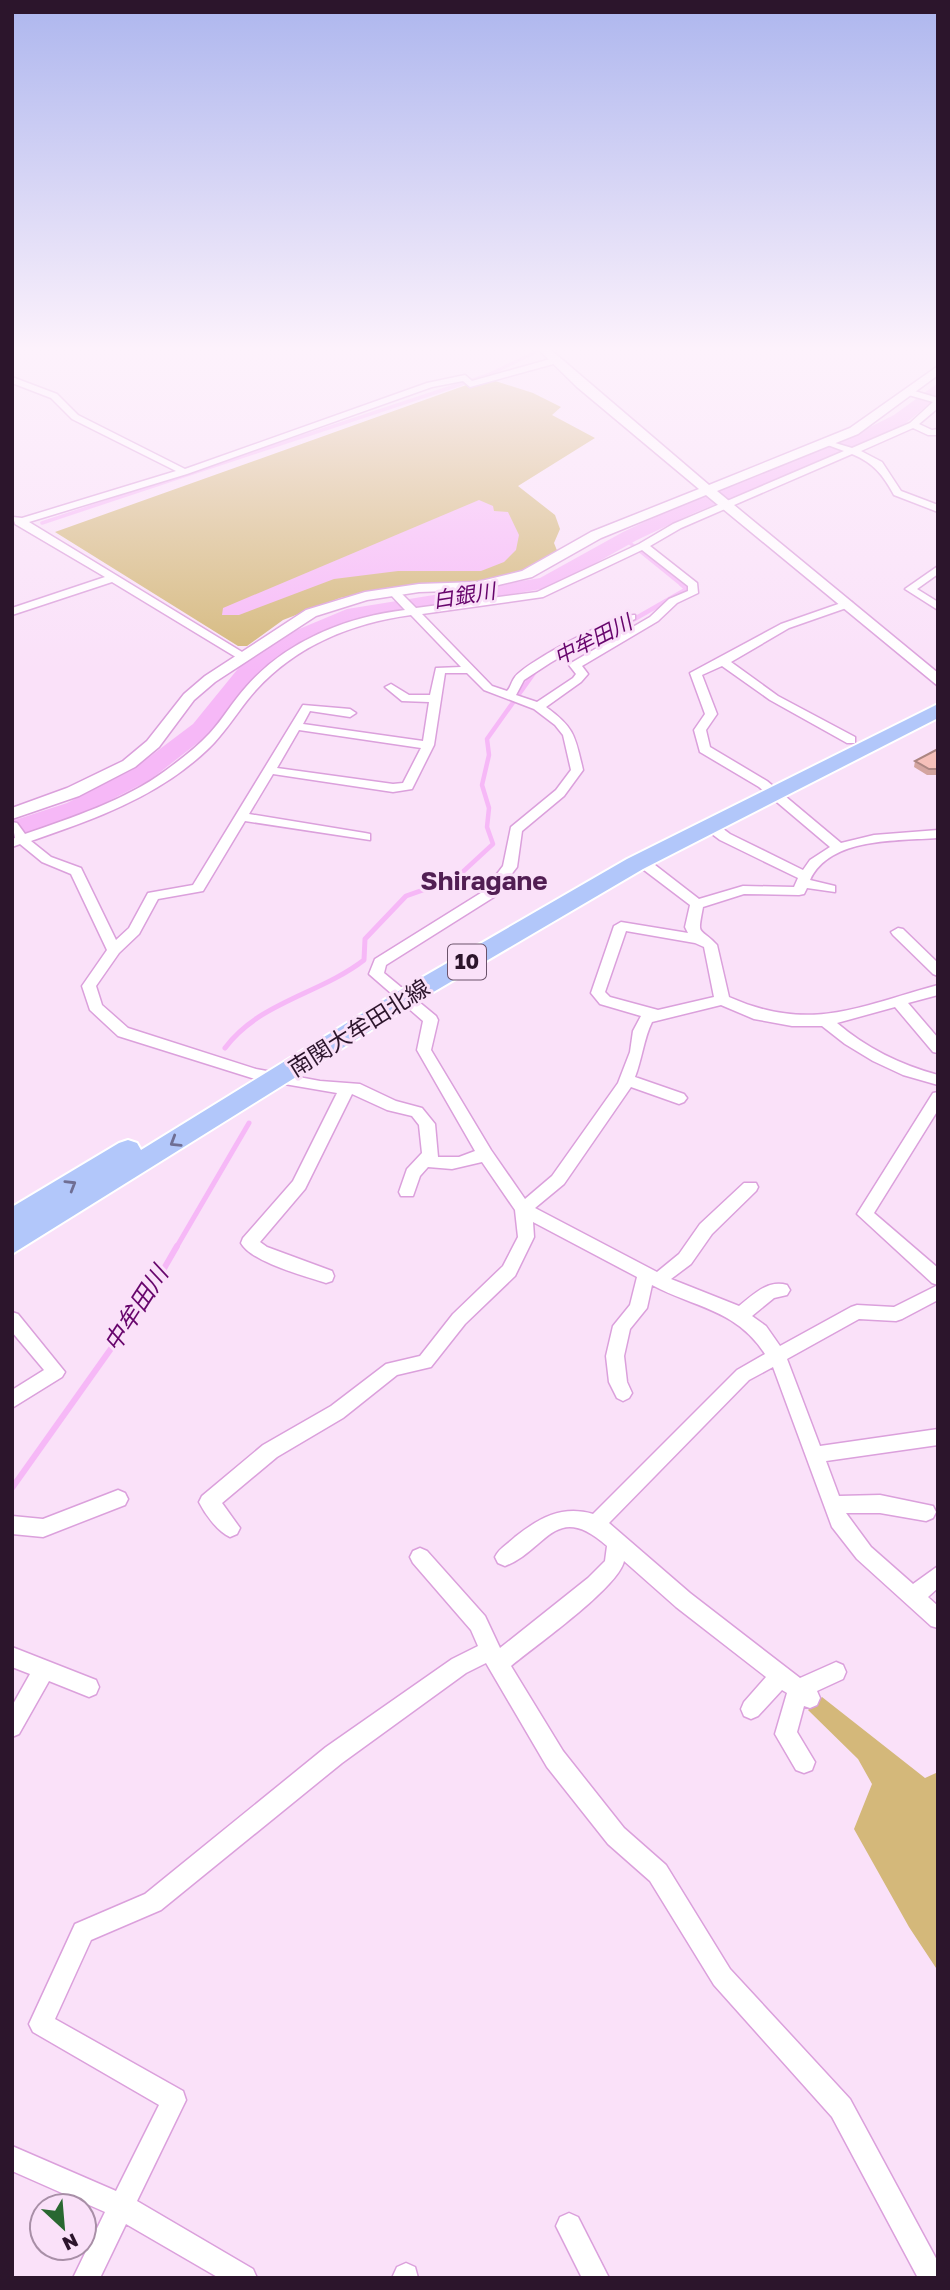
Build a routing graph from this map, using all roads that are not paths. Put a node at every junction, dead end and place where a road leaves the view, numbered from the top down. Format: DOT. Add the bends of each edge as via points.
graph roads {
  1 [pos="154,457"];
  2 [pos="227,457"];
  3 [pos="668,457"];
  4 [pos="795,457"];
  5 [pos="841,457"];
  6 [pos="863,457"];
  7 [pos="184,472"];
  8 [pos="709,491"];
  9 [pos="725,505"];
  10 [pos="938,509"];
  11 [pos="15,516"];
  12 [pos="639,548"];
  13 [pos="938,569"];
  14 [pos="115,577"];
  15 [pos="395,593"];
  16 [pos="848,604"];
  17 [pos="938,607"];
  18 [pos="412,611"];
  19 [pos="12,612"];
  20 [pos="631,617"];
  21 [pos="243,657"];
  22 [pos="723,662"];
  23 [pos="469,670"];
  24 [pos="938,681"];
  25 [pos="391,687"];
  26 [pos="938,696"];
  27 [pos="515,697"];
  28 [pos="436,698"];
  29 [pos="538,707"];
  30 [pos="938,710"];
  31 [pos="351,713"];
  32 [pos="295,726"];
  33 [pos="851,740"];
  34 [pos="428,745"];
  35 [pos="268,770"];
  36 [pos="767,789"];
  37 [pos="12,814"];
  38 [pos="242,817"];
  39 [pos="709,825"];
  40 [pos="938,835"];
  41 [pos="17,836"];
  42 [pos="365,836"];
  43 [pos="840,849"];
  44 [pos="641,861"];
  45 [pos="804,880"];
  46 [pos="830,889"];
  47 [pos="697,904"];
  48 [pos="898,932"];
  49 [pos="698,939"];
  50 [pos="114,950"];
  51 [pos="938,971"];
  52 [pos="938,990"];
  53 [pos="400,994"];
  54 [pos="722,1000"];
  55 [pos="898,1001"];
  56 [pos="657,1016"];
  57 [pos="826,1021"];
  58 [pos="938,1048"];
  59 [pos="267,1076"];
  60 [pos="627,1080"];
  61 [pos="938,1080"];
  62 [pos="347,1088"];
  63 [pos="938,1097"];
  64 [pos="680,1098"];
  65 [pos="485,1154"];
  66 [pos="430,1155"];
  67 [pos="750,1186"];
  68 [pos="407,1192"];
  69 [pos="523,1209"];
  70 [pos="12,1220"];
  71 [pos="12,1243"];
  72 [pos="326,1276"];
  73 [pos="652,1277"];
  74 [pos="938,1278"];
  75 [pos="781,1290"];
  76 [pos="938,1292"];
  77 [pos="740,1316"];
  78 [pos="13,1321"];
  79 [pos="776,1354"];
  80 [pos="623,1394"];
  81 [pos="12,1400"];
  82 [pos="938,1437"];
  83 [pos="814,1455"];
  84 [pos="118,1499"];
  85 [pos="833,1505"];
  86 [pos="926,1512"];
  87 [pos="596,1524"];
  88 [pos="12,1525"];
  89 [pos="230,1528"];
  90 [pos="617,1542"];
  91 [pos="420,1556"];
  92 [pos="505,1558"];
  93 [pos="938,1575"];
  94 [pos="913,1597"];
  95 [pos="938,1619"];
  96 [pos="12,1657"];
  97 [pos="494,1657"];
  98 [pos="44,1670"];
  99 [pos="836,1672"];
  100 [pos="89,1687"];
  101 [pos="796,1688"];
  102 [pos="751,1709"];
  103 [pos="12,1727"];
  104 [pos="804,1762"];
  105 [pos="12,2158"];
  106 [pos="121,2206"];
  107 [pos="569,2226"];
  108 [pos="86,2278"];
  109 [pos="244,2278"];
  110 [pos="596,2278"];
  111 [pos="932,2278"];
  1 -- 7 [label="street"];
  2 -- 7 [label="street"];
  3 -- 8 [label="street"];
  4 -- 8 [label="street"];
  5 -- 9 [label="street"];
  6 -- 10 [label="street" via="887,469 897,493"];
  7 -- 11 [label="street"];
  8 -- 9 [label="street"];
  8 -- 15 [label="street" via="596,535 541,567 505,581"];
  9 -- 12 [label="street"];
  9 -- 16 [label="street"];
  11 -- 14 [label="street"];
  12 -- 18 [label="street" via="539,595"];
  12 -- 29 [label="street" via="693,585 693,593 673,601 654,619 575,665 582,674 577,680"];
  13 -- 17 [label="street" via="910,589"];
  14 -- 19 [label="street"];
  14 -- 21 [label="street"];
  15 -- 18 [label="street"];
  15 -- 21 [label="street" via="336,603 311,613"];
  16 -- 22 [label="street" via="785,626"];
  16 -- 24 [label="street"];
  18 -- 23 [label="street"];
  18 -- 41 [label="street" via="349,625 310,642 277,663 214,736 169,775 97,813"];
  20 -- 27 [label="street" via="552,654 519,679"];
  21 -- 37 [label="street" via="189,697 168,727 129,764 73,792"];
  22 -- 33 [label="street" via="774,698"];
  22 -- 36 [label="street" via="696,673 711,715 700,730 704,750"];
  23 -- 27 [label="street" via="488,688"];
  23 -- 28 [label="street" via="440,670"];
  25 -- 28 [label="street" via="406,699"];
  26 -- 33 [label="main road, 南関大牟田北線 / 10"];
  27 -- 29 [label="street"];
  28 -- 34 [label="street"];
  29 -- 53 [label="street" via="569,735 577,770 560,793 516,830 510,867 489,894 380,962 376,974"];
  30 -- 36 [label="main road, 南関大牟田北線 / 10"];
  31 -- 32 [label="street" via="307,707"];
  32 -- 34 [label="street"];
  32 -- 35 [label="street"];
  33 -- 36 [label="main road, 南関大牟田北線 / 10"];
  34 -- 35 [label="street" via="408,786 394,788"];
  35 -- 38 [label="street"];
  36 -- 39 [label="main road, 南関大牟田北線 / 10"];
  36 -- 43 [label="street"];
  36 -- 53 [label="main road, 南関大牟田北線 / 10" via="522,914"];
  38 -- 42 [label="street"];
  38 -- 50 [label="street" via="198,888 153,896 134,931"];
  39 -- 44 [label="main road, 南関大牟田北線 / 10"];
  39 -- 45 [label="street"];
  40 -- 43 [label="street" via="866,841"];
  41 -- 50 [label="street" via="47,863 76,871"];
  43 -- 45 [label="street" via="817,860"];
  44 -- 47 [label="street"];
  44 -- 53 [label="main road, 南関大牟田北線 / 10"];
  45 -- 46 [label="street"];
  45 -- 47 [label="street" via="799,891 743,890"];
  47 -- 49 [label="street" via="692,927"];
  48 -- 51 [label="street"];
  49 -- 54 [label="street" via="710,945"];
  49 -- 56 [label="street" via="621,926 598,993 605,1001"];
  50 -- 59 [label="street" via="89,986 95,1007 110,1022 123,1032"];
  52 -- 55 [label="street"];
  53 -- 59 [label="main road, 南関大牟田北線 / 10"];
  53 -- 65 [label="street" via="431,1020 424,1050"];
  54 -- 56 [label="street"];
  54 -- 57 [label="street" via="754,1014"];
  55 -- 57 [label="street"];
  55 -- 58 [label="street"];
  56 -- 60 [label="street" via="647,1018 640,1031"];
  57 -- 61 [label="street" via="841,1036 883,1059"];
  59 -- 62 [label="street"];
  70 -- 59 [label="main road, 南関大牟田北線 / 10, one-way"];
  59 -- 71 [label="main road, 南関大牟田北線 / 10, one-way"];
  60 -- 64 [label="street"];
  60 -- 69 [label="street" via="558,1180"];
  62 -- 66 [label="street" via="416,1112 427,1124"];
  62 -- 72 [label="street" via="299,1185 249,1243 261,1252"];
  63 -- 74 [label="street" via="865,1214"];
  65 -- 66 [label="street" via="443,1165 431,1162"];
  65 -- 69 [label="street"];
  66 -- 68 [label="street" via="413,1173"];
  67 -- 73 [label="street" via="706,1229 685,1259"];
  69 -- 73 [label="street"];
  69 -- 89 [label="street" via="526,1237 509,1271 459,1319 425,1362 392,1369 337,1412 270,1451 209,1502"];
  73 -- 77 [label="street"];
  73 -- 80 [label="street" via="638,1308 622,1326 615,1356"];
  75 -- 77 [label="street" via="769,1292"];
  76 -- 79 [label="street" via="896,1314 857,1312"];
  77 -- 79 [label="street" via="760,1331"];
  78 -- 81 [label="street" via="56,1371"];
  79 -- 83 [label="street"];
  79 -- 87 [label="street" via="743,1375"];
  82 -- 83 [label="street"];
  83 -- 85 [label="street"];
  84 -- 88 [label="street" via="43,1528"];
  85 -- 86 [label="street" via="880,1504"];
  85 -- 94 [label="street" via="839,1521 864,1552"];
  87 -- 90 [label="street"];
  87 -- 92 [label="street" via="580,1517 559,1517"];
  90 -- 97 [label="street" via="614,1565 595,1585"];
  90 -- 101 [label="street"];
  91 -- 97 [label="street" via="478,1623"];
  93 -- 94 [label="street"];
  94 -- 95 [label="street"];
  96 -- 98 [label="street"];
  97 -- 106 [label="street" via="459,1667 334,1755 153,1902 83,1932 41,2024 174,2100"];
  97 -- 111 [label="street" via="555,1759 616,1836 658,1873 722,1977 841,2108"];
  98 -- 100 [label="street"];
  98 -- 103 [label="street"];
  99 -- 101 [label="street"];
  101 -- 102 [label="street"];
  101 -- 104 [label="street" via="786,1734"];
  105 -- 106 [label="street"];
  106 -- 108 [label="street"];
  106 -- 109 [label="street"];
  107 -- 110 [label="street"];
}
